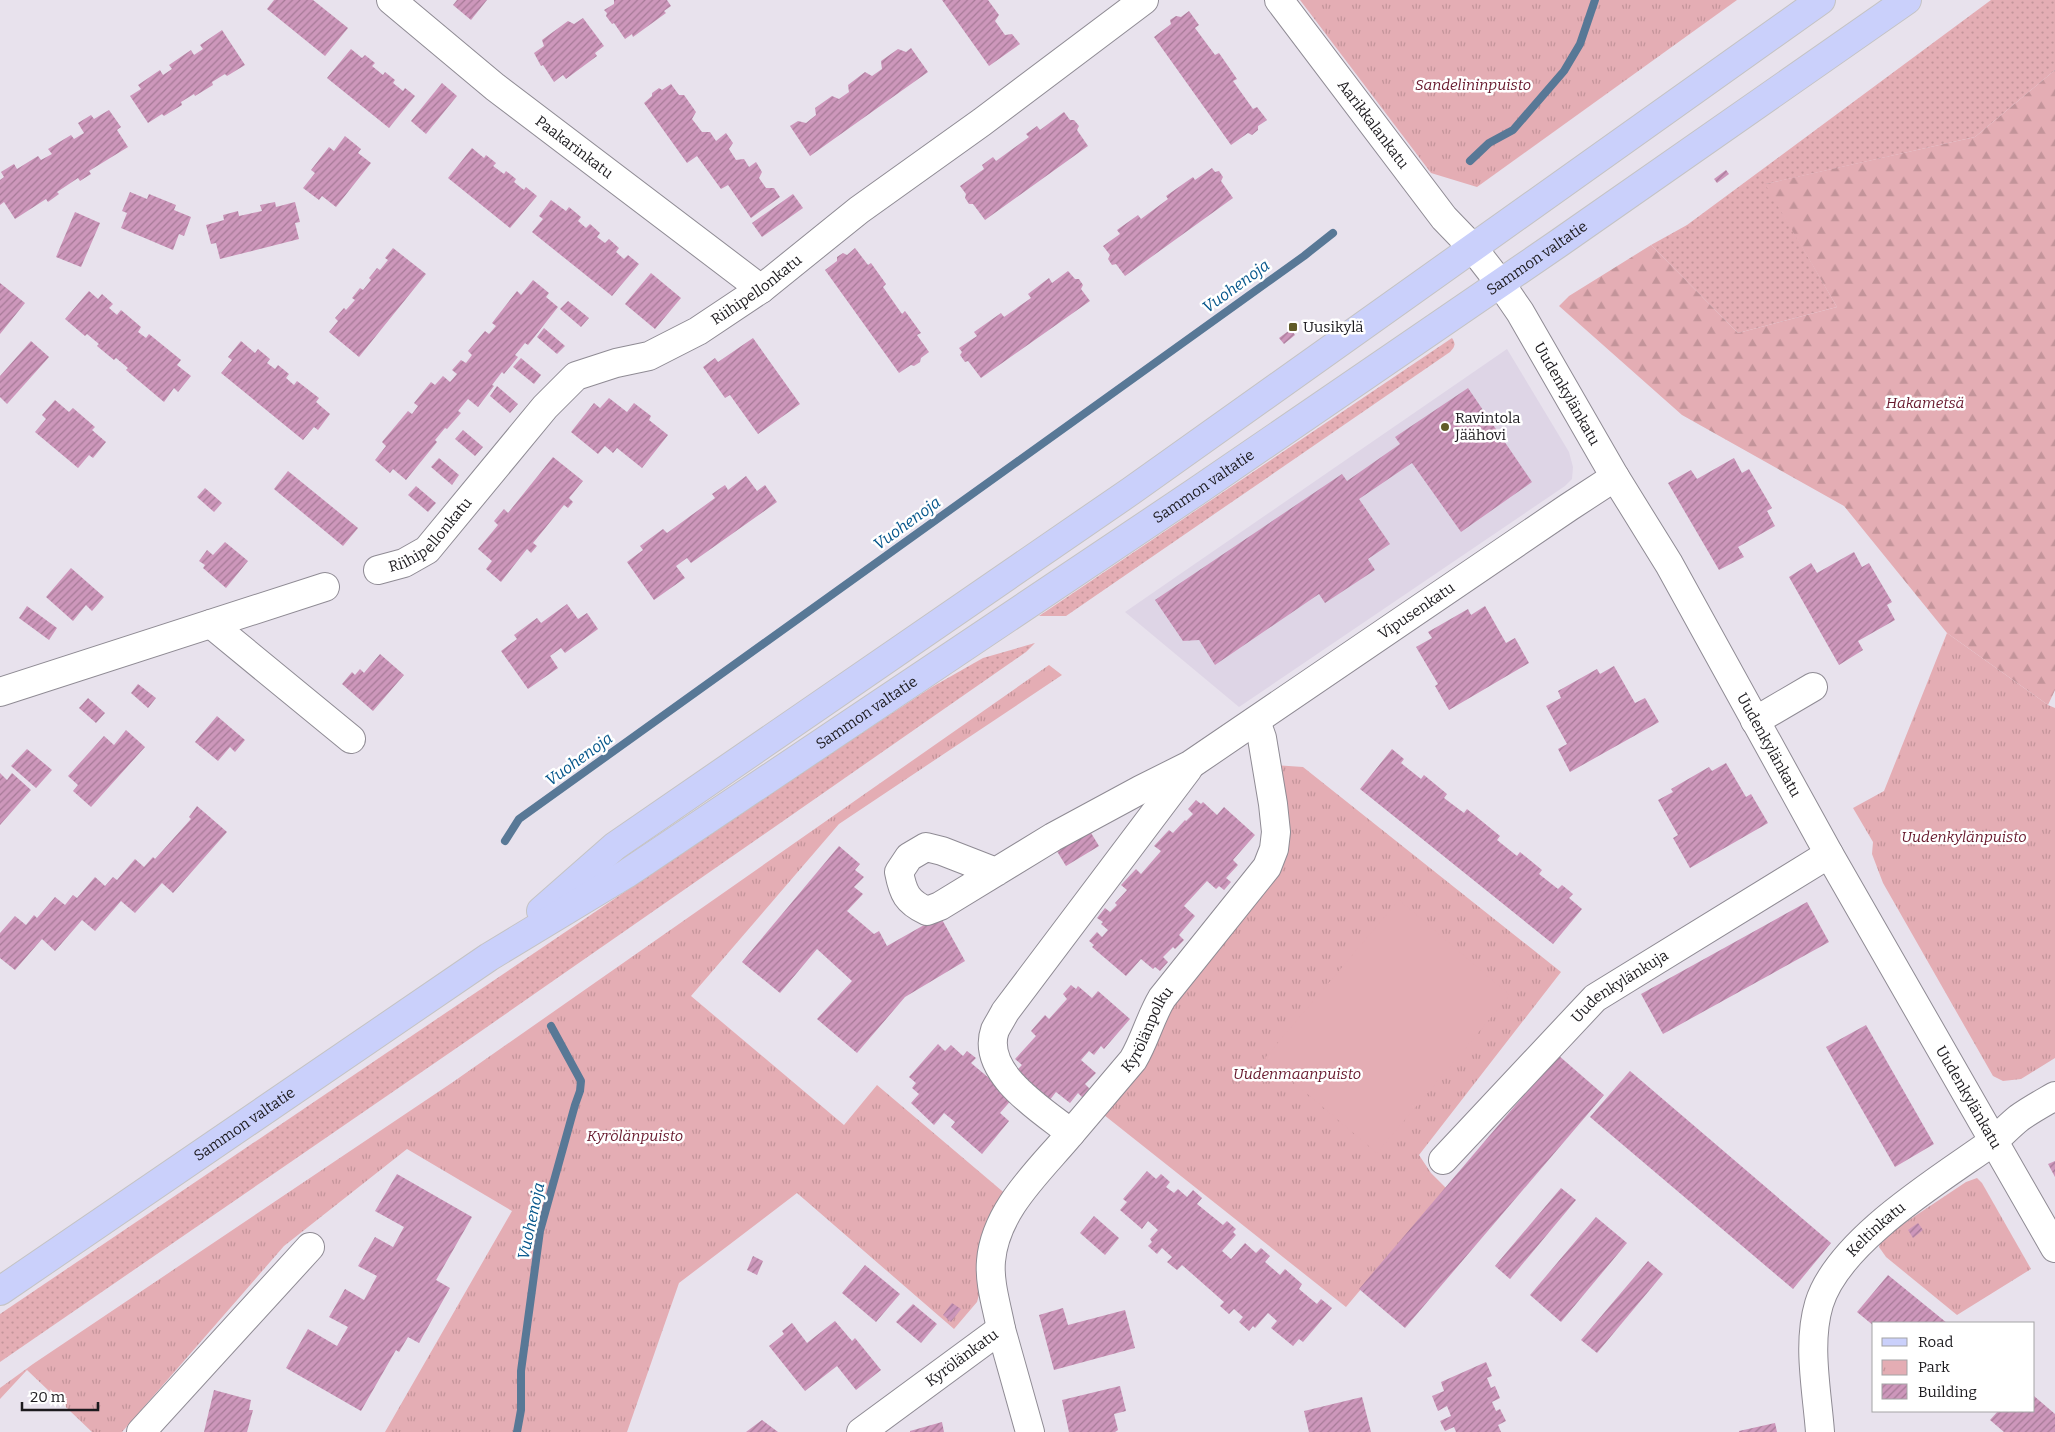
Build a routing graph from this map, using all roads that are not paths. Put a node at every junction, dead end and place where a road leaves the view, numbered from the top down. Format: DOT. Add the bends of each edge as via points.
graph roads {
  1 [pos="391,0"];
  2 [pos="1144,0"];
  3 [pos="1279,0"];
  4 [pos="1821,0"];
  5 [pos="1907,0"];
  6 [pos="1472,247"];
  7 [pos="1500,283"];
  8 [pos="761,289"];
  9 [pos="1615,477"];
  10 [pos="378,570"];
  11 [pos="325,587"];
  12 [pos="211,624"];
  13 [pos="1813,687"];
  14 [pos="0,692"];
  15 [pos="1256,721"];
  16 [pos="1756,721"];
  17 [pos="351,739"];
  18 [pos="1190,765"];
  19 [pos="1829,854"];
  20 [pos="996,872"];
  21 [pos="489,957"];
  22 [pos="2055,1096"];
  23 [pos="1071,1133"];
  24 [pos="1994,1141"];
  25 [pos="1443,1160"];
  26 [pos="310,1247"];
  27 [pos="2055,1248"];
  28 [pos="0,1290"];
  29 [pos="1001,1329"];
  30 [pos="141,1432"];
  31 [pos="861,1432"];
  32 [pos="1030,1432"];
  33 [pos="1820,1432"];
  1 -- 8 [label="street, Paakarinkatu" via="495,88"];
  2 -- 8 [label="street, Riihipellonkatu" via="859,210"];
  3 -- 6 [label="street, Aarikkalankatu" via="1444,218"];
  4 -- 6 [label="main road, Sammon valtatie"];
  5 -- 7 [label="main road, Sammon valtatie"];
  6 -- 7 [label="street, Uudenkylänkatu"];
  6 -- 21 [label="main road, Sammon valtatie" via="1131,491 615,846"];
  7 -- 9 [label="street, Uudenkylänkatu"];
  7 -- 21 [label="main road, Sammon valtatie" via="1194,493 626,874"];
  8 -- 10 [label="street, Riihipellonkatu" via="698,332 649,356 576,376 545,408 427,550 404,563"];
  9 -- 15 [label="street, Vipusenkatu"];
  9 -- 16 [label="street, Uudenkylänkatu"];
  11 -- 12 [label="street"];
  12 -- 14 [label="street"];
  12 -- 17 [label="street"];
  13 -- 16 [label="street"];
  15 -- 18 [label="street, Vipusenkatu"];
  15 -- 23 [label="street, Kyrölänpolku" via="1274,804 1276,832 1267,867 1162,998 1134,1060"];
  16 -- 19 [label="street, Uudenkylänkatu"];
  18 -- 20 [label="street" via="1052,837"];
  18 -- 23 [label="street" via="1004,1012 995,1031 995,1058 1001,1072"];
  19 -- 24 [label="street, Uudenkylänkatu"];
  19 -- 25 [label="street, Uudenkylänkuja" via="1595,998"];
  21 -- 28 [label="main road, Sammon valtatie"];
  22 -- 24 [label="street, Keltinkatu" via="2020,1118"];
  23 -- 29 [label="street, Kyrölänpolku" via="1007,1212 995,1238 991,1279"];
  24 -- 27 [label="street, Uudenkylänkatu"];
  24 -- 33 [label="street, Keltinkatu" via="1875,1228 1833,1277 1819,1303 1814,1332"];
  26 -- 30 [label="street"];
  29 -- 31 [label="street, Kyrölänkatu"];
  29 -- 32 [label="street, Kyrölänkatu"];
}
